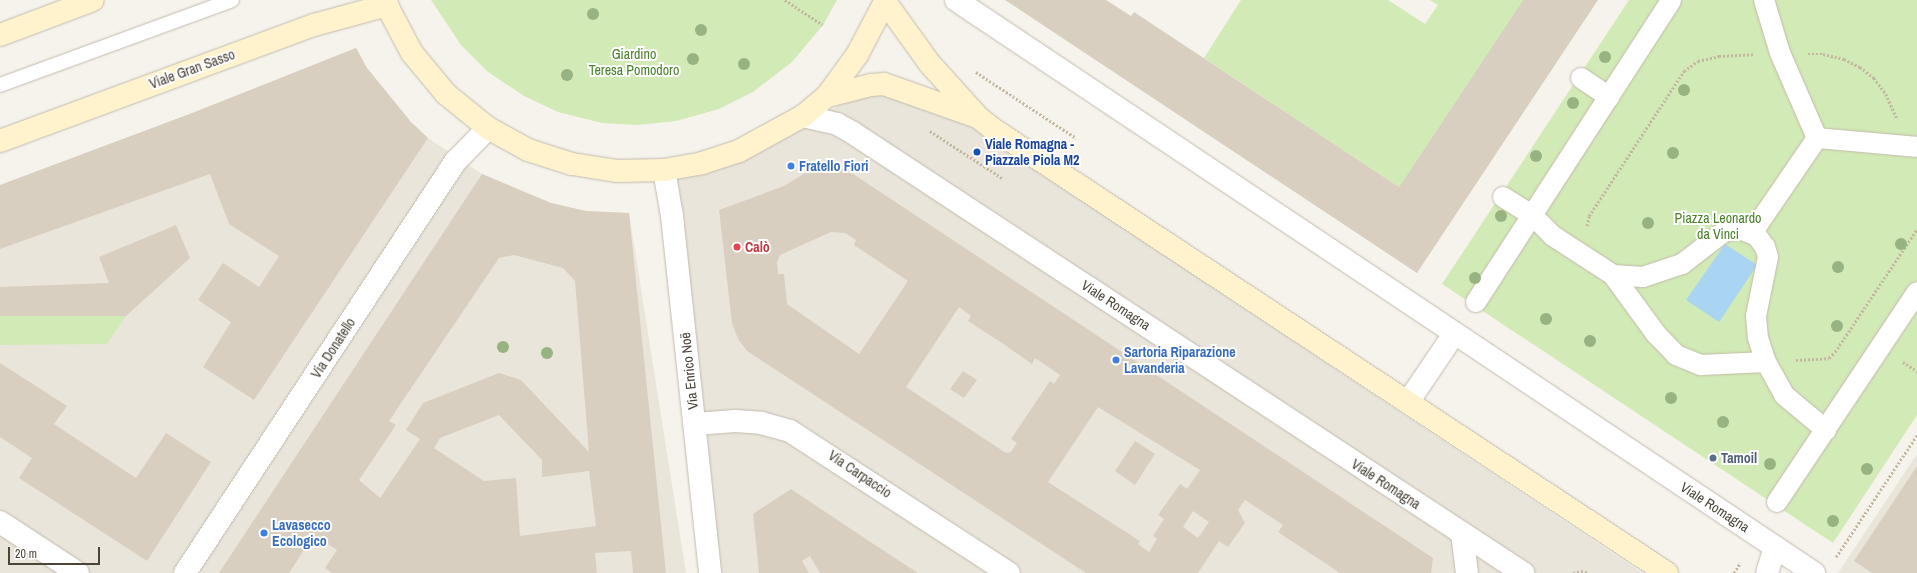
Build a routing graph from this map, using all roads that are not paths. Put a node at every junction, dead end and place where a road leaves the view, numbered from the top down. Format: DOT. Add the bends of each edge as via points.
graph roads {
  1 [pos="94,0"];
  2 [pos="232,0"];
  3 [pos="956,0"];
  4 [pos="1671,0"];
  5 [pos="1764,0"];
  6 [pos="886,1"];
  7 [pos="386,2"];
  8 [pos="0,34"];
  9 [pos="1581,78"];
  10 [pos="0,85"];
  11 [pos="827,96"];
  12 [pos="1609,97"];
  13 [pos="803,116"];
  14 [pos="978,117"];
  15 [pos="488,128"];
  16 [pos="1816,138"];
  17 [pos="0,141"];
  18 [pos="1912,146"];
  19 [pos="664,170"];
  20 [pos="1503,197"];
  21 [pos="1532,215"];
  22 [pos="1752,233"];
  23 [pos="1613,275"];
  24 [pos="1917,292"];
  25 [pos="1476,302"];
  26 [pos="1454,334"];
  27 [pos="1766,362"];
  28 [pos="1408,402"];
  29 [pos="695,424"];
  30 [pos="1826,430"];
  31 [pos="1777,502"];
  32 [pos="0,522"];
  33 [pos="1462,533"];
  34 [pos="1775,547"];
  35 [pos="78,573"];
  36 [pos="185,573"];
  37 [pos="710,573"];
  38 [pos="1008,573"];
  39 [pos="1467,573"];
  40 [pos="1523,573"];
  41 [pos="1667,573"];
  42 [pos="1767,573"];
  43 [pos="1814,573"];
  1 -- 8 [label="main road"];
  2 -- 10 [label="lane"];
  3 -- 26 [label="street, Viale Romagna"];
  4 -- 12 [label="street"];
  5 -- 16 [label="street" via="1780,53"];
  6 -- 11 [label="main road" via="857,55"];
  6 -- 14 [label="main road" via="921,53"];
  7 -- 15 [label="main road" via="412,53 446,94"];
  7 -- 17 [label="main road, Viale Gran Sasso" via="307,27"];
  9 -- 12 [label="street"];
  11 -- 13 [label="main road"];
  11 -- 14 [label="main road" via="884,84"];
  12 -- 21 [label="street"];
  13 -- 19 [label="main road" via="739,151 702,163"];
  13 -- 33 [label="street, Viale Romagna" via="837,124 853,133"];
  14 -- 28 [label="main road"];
  15 -- 19 [label="main road" via="528,150 572,164 617,171"];
  15 -- 36 [label="street, Via Donatello" via="456,161"];
  16 -- 18 [label="street"];
  16 -- 22 [label="street"];
  19 -- 29 [label="street, Via Enrico Noë" via="672,216"];
  20 -- 21 [label="street"];
  21 -- 23 [label="street" via="1553,236"];
  21 -- 25 [label="street"];
  22 -- 23 [label="street" via="1740,229 1725,231 1695,256 1661,272 1643,277"];
  22 -- 27 [label="street" via="1761,240 1768,257 1756,316 1758,338"];
  23 -- 27 [label="street" via="1656,334 1676,355 1701,365"];
  24 -- 30 [label="street"];
  26 -- 28 [label="street"];
  26 -- 34 [label="street, Viale Romagna"];
  27 -- 30 [label="street" via="1784,394"];
  28 -- 41 [label="main road"];
  29 -- 37 [label="street, Via Enrico Noë"];
  29 -- 38 [label="street, Via Carpaccio" via="735,421 761,423 790,431"];
  30 -- 31 [label="street"];
  32 -- 35 [label="street"];
  33 -- 39 [label="street"];
  33 -- 40 [label="street, Viale Romagna"];
  34 -- 42 [label="street"];
  34 -- 43 [label="street, Viale Romagna"];
}
